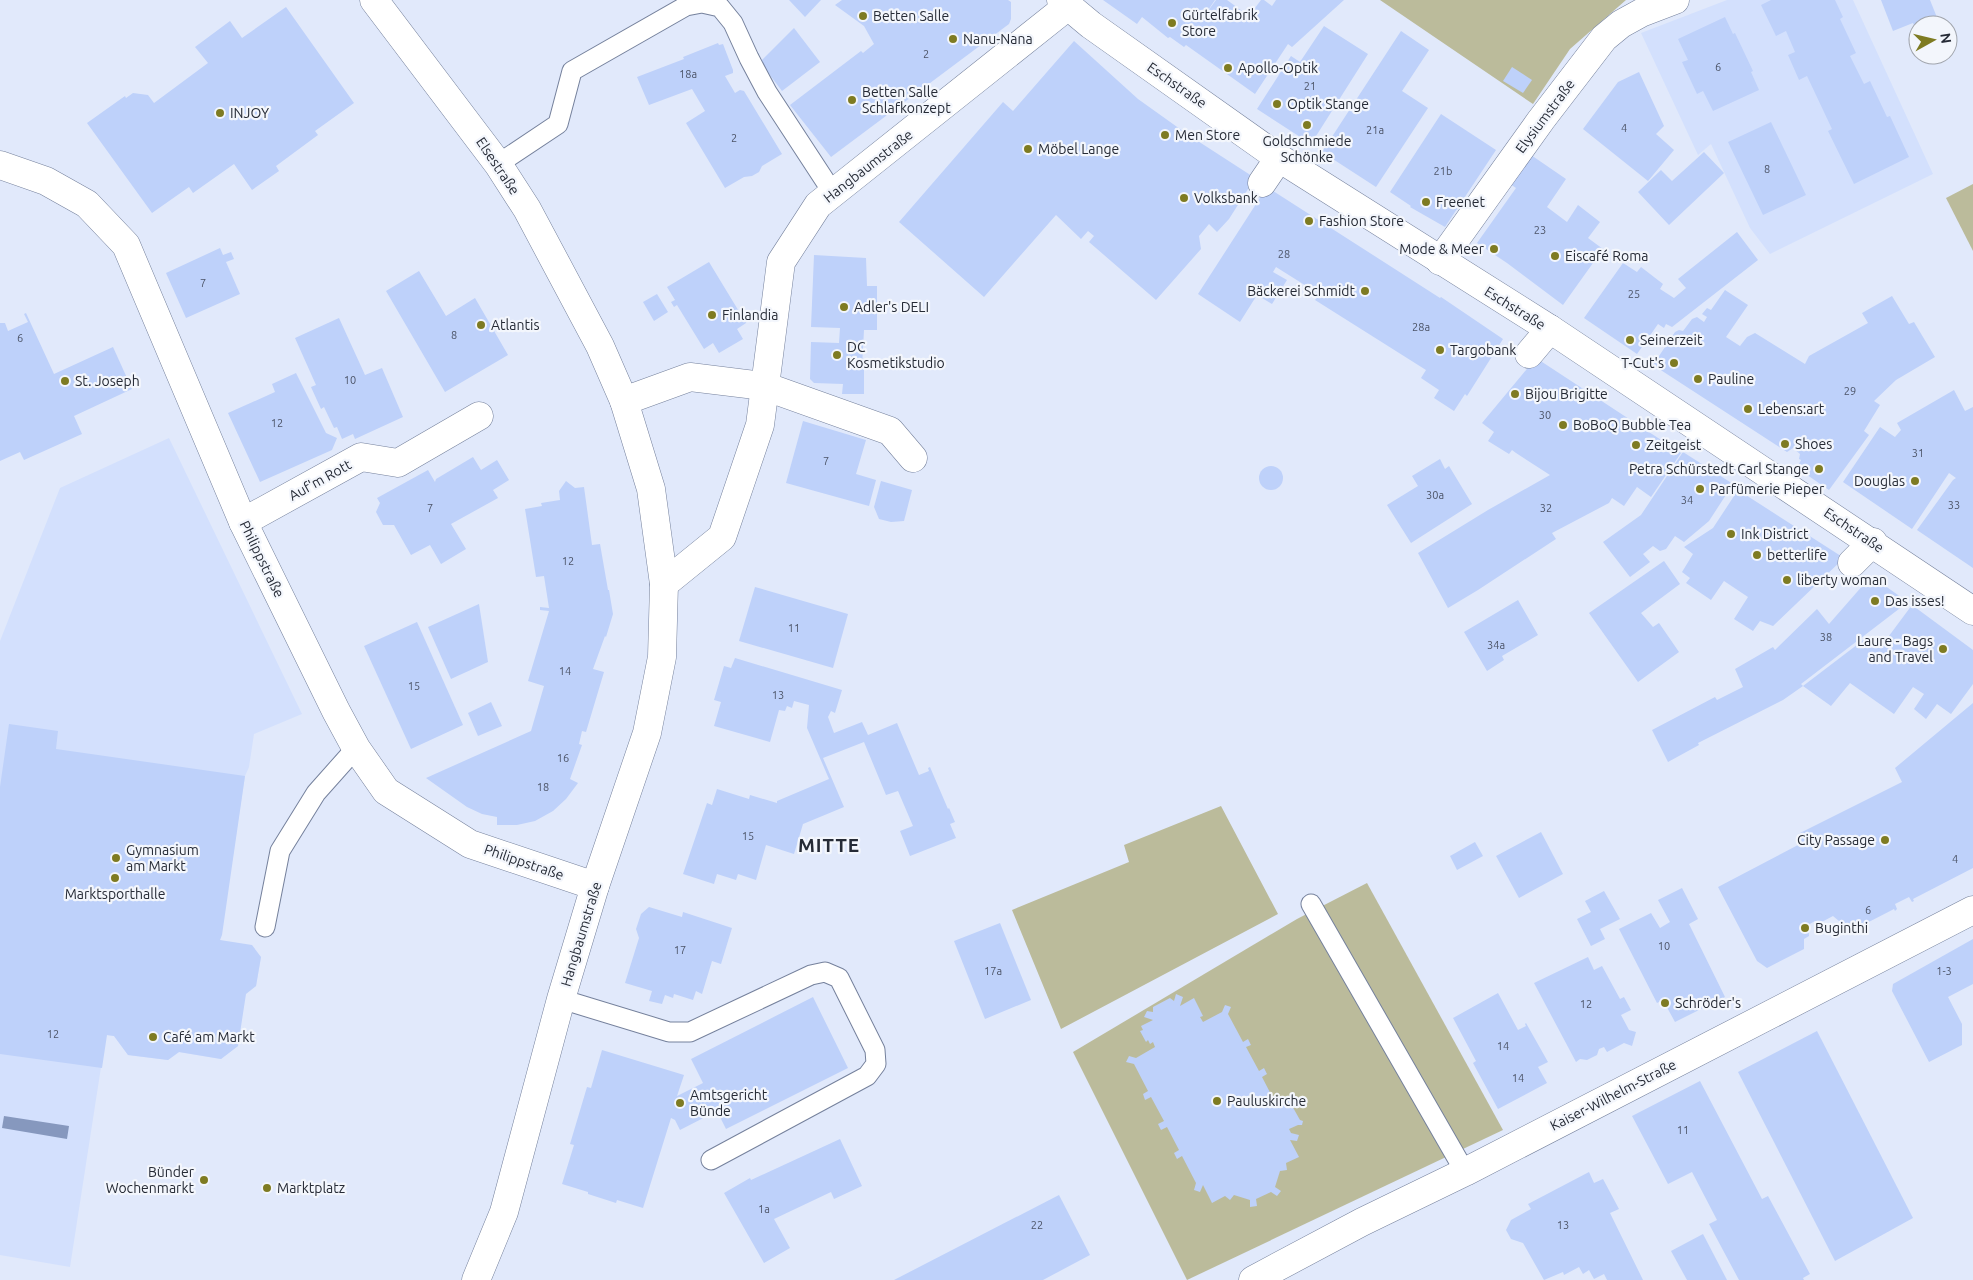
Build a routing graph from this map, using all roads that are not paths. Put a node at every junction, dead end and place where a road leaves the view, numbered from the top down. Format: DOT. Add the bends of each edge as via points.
graph roads {
  1 [pos="374,0"];
  2 [pos="1675,0"];
  3 [pos="1065,3"];
  4 [pos="1279,158"];
  5 [pos="498,164"];
  6 [pos="0,165"];
  7 [pos="1262,183"];
  8 [pos="833,193"];
  9 [pos="1440,261"];
  10 [pos="1550,329"];
  11 [pos="600,346"];
  12 [pos="1529,354"];
  13 [pos="764,386"];
  14 [pos="624,401"];
  15 [pos="479,416"];
  16 [pos="913,458"];
  17 [pos="244,522"];
  18 [pos="1872,542"];
  19 [pos="1852,563"];
  20 [pos="664,584"];
  21 [pos="1973,611"];
  22 [pos="356,748"];
  23 [pos="595,886"];
  24 [pos="1311,904"];
  25 [pos="1973,910"];
  26 [pos="265,927"];
  27 [pos="561,999"];
  28 [pos="711,1160"];
  29 [pos="1465,1172"];
  30 [pos="476,1280"];
  31 [pos="1253,1280"];
  1 -- 5 [label="street, Elsestraße"];
  2 -- 9 [label="street, Elysiumstraße" via="1641,13 1604,38"];
  3 -- 4 [label="street, Eschstraße" via="1091,25"];
  3 -- 8 [label="street, Hangbaumstraße"];
  4 -- 7 [label="street"];
  4 -- 9 [label="street, Eschstraße"];
  5 -- 8 [label="lane" via="558,124 572,71 686,6 702,3 720,7 733,23 767,92"];
  5 -- 11 [label="street, Elsestraße" via="527,209"];
  6 -- 17 [label="street, Philippstraße" via="46,181 87,204 126,245"];
  8 -- 13 [label="street, Hangbaumstraße" via="818,206 781,262"];
  9 -- 10 [label="street, Eschstraße"];
  10 -- 12 [label="street"];
  10 -- 18 [label="street, Eschstraße"];
  11 -- 14 [label="street, Hangbaumstraße"];
  13 -- 14 [label="street" via="690,377"];
  13 -- 16 [label="street" via="890,431"];
  13 -- 20 [label="street, Hangbaumstraße" via="760,425 722,537"];
  14 -- 20 [label="street, Hangbaumstraße" via="651,489"];
  15 -- 17 [label="street, Auf'm Rott" via="398,463 361,457"];
  17 -- 22 [label="street, Philippstraße"];
  18 -- 19 [label="street"];
  18 -- 21 [label="street, Eschstraße"];
  20 -- 23 [label="street, Hangbaumstraße" via="662,657 647,733"];
  22 -- 23 [label="street, Philippstraße" via="386,790 470,844"];
  22 -- 26 [label="lane" via="316,793 280,851"];
  23 -- 27 [label="street, Hangbaumstraße"];
  24 -- 29 [label="lane"];
  25 -- 29 [label="street, Kaiser-Wilhelm-Straße"];
  27 -- 28 [label="lane" via="668,1032 690,1032 811,975 825,972 839,978 875,1050 876,1064 867,1076"];
  27 -- 30 [label="street, Hangbaumstraße" via="504,1212"];
  29 -- 31 [label="street, Kaiser-Wilhelm-Straße"];
}
